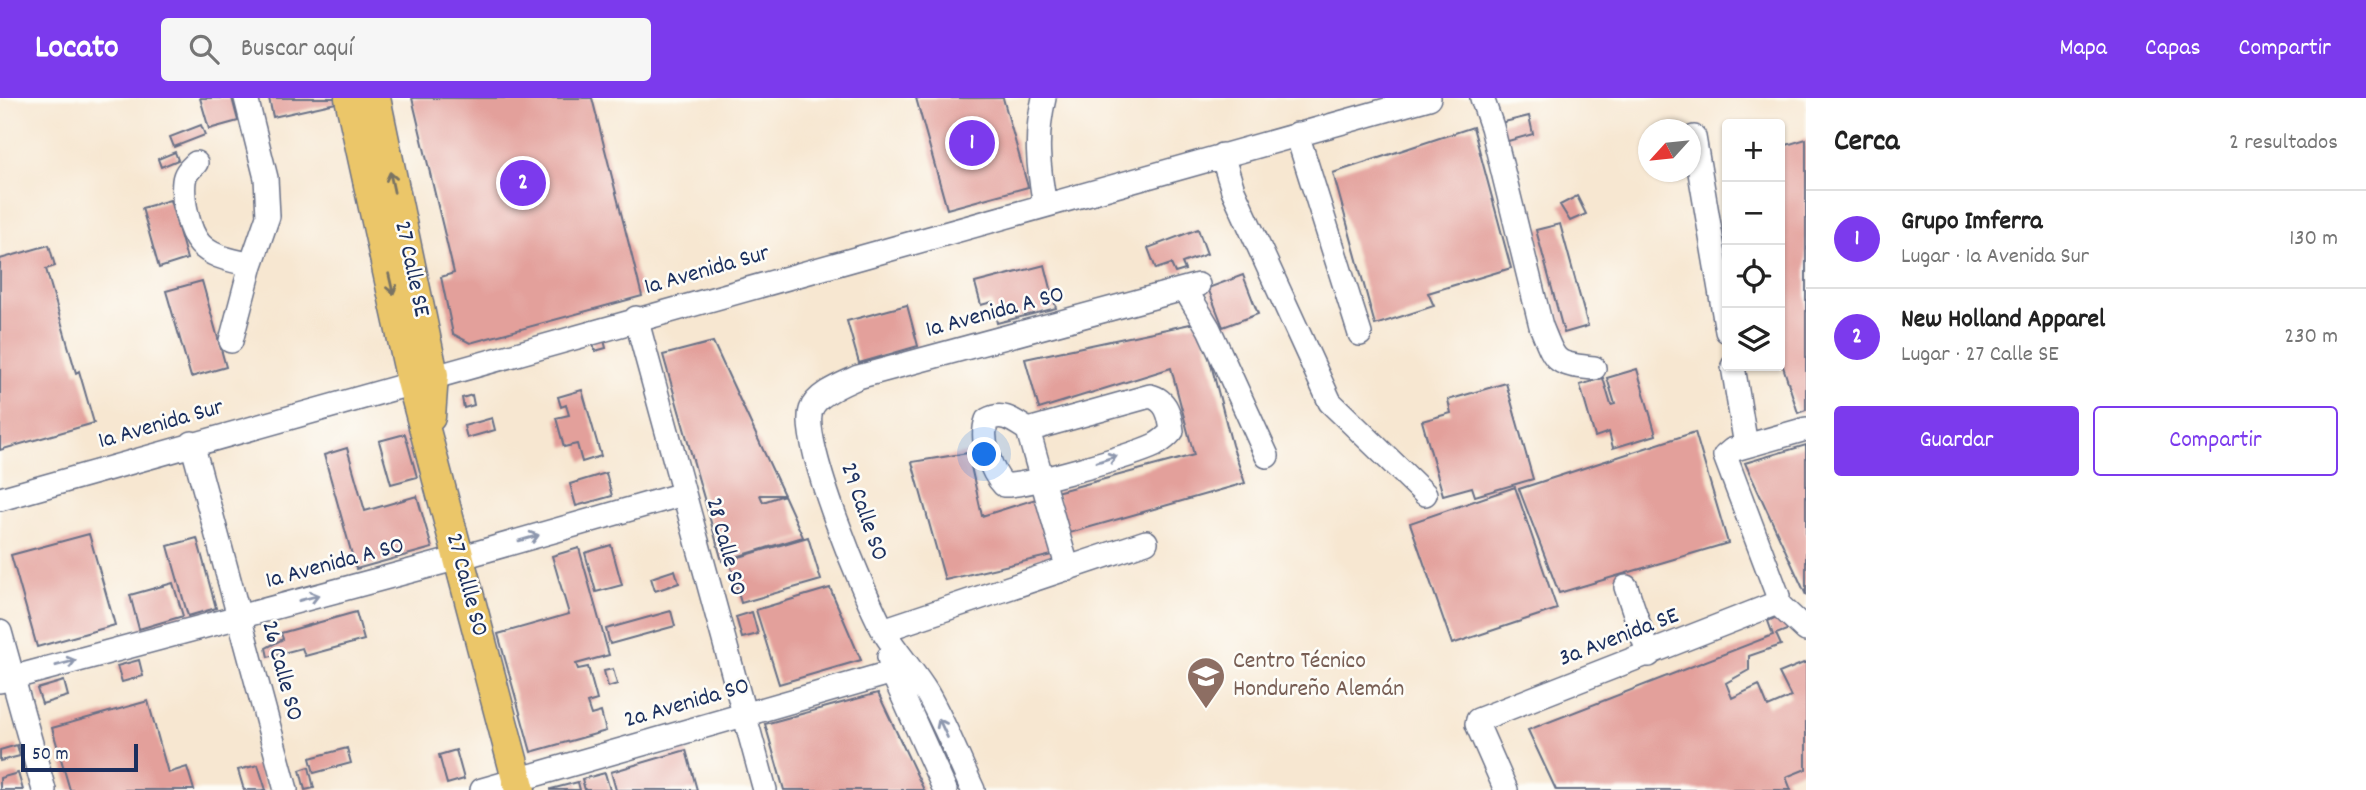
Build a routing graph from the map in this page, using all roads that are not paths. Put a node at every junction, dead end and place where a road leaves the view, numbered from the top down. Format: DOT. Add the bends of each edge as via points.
graph roads {
  1 [pos="246,98"];
  2 [pos="350,98"];
  3 [pos="374,98"];
  4 [pos="1044,98"];
  5 [pos="1429,98"];
  6 [pos="1482,98"];
  7 [pos="1297,134"];
  8 [pos="1222,155"];
  9 [pos="196,163"];
  10 [pos="1701,178"];
  11 [pos="1045,205"];
  12 [pos="251,265"];
  13 [pos="1723,308"];
  14 [pos="636,318"];
  15 [pos="1360,334"];
  16 [pos="231,341"];
  17 [pos="1594,368"];
  18 [pos="1733,371"];
  19 [pos="423,378"];
  20 [pos="812,406"];
  21 [pos="1806,429"];
  22 [pos="1028,430"];
  23 [pos="429,442"];
  24 [pos="192,443"];
  25 [pos="1736,450"];
  26 [pos="1266,456"];
  27 [pos="1042,479"];
  28 [pos="683,494"];
  29 [pos="1425,494"];
  30 [pos="0,499"];
  31 [pos="1146,542"];
  32 [pos="459,558"];
  33 [pos="1068,569"];
  34 [pos="1626,587"];
  35 [pos="1777,603"];
  36 [pos="239,616"];
  37 [pos="883,630"];
  38 [pos="1806,630"];
  39 [pos="0,632"];
  40 [pos="1649,655"];
  41 [pos="899,670"];
  42 [pos="6,679"];
  43 [pos="744,715"];
  44 [pos="519,785"];
  45 [pos="44,790"];
  46 [pos="286,790"];
  47 [pos="482,790"];
  48 [pos="765,790"];
  49 [pos="945,790"];
  50 [pos="973,790"];
  51 [pos="1506,790"];
  1 -- 12 [label="street" via="266,178 268,216"];
  2 -- 19 [label="main road, 27 Calle SE, one-way"];
  19 -- 3 [label="main road, 27 Calle SE, one-way"];
  4 -- 11 [label="street" via="1037,160"];
  5 -- 7 [label="street, 1a Avenida Sur"];
  6 -- 17 [label="street" via="1533,299 1552,353 1565,365"];
  7 -- 8 [label="street, 1a Avenida Sur"];
  7 -- 15 [label="street"];
  8 -- 11 [label="street, 1a Avenida Sur"];
  8 -- 29 [label="street" via="1233,190 1330,402"];
  9 -- 12 [label="street" via="184,180 193,233 215,256"];
  10 -- 13 [label="street"];
  11 -- 14 [label="street, 1a Avenida Sur"];
  12 -- 16 [label="street"];
  14 -- 19 [label="street, 1a Avenida Sur"];
  14 -- 28 [label="street, 28 Calle SO"];
  18 -- 25 [label="street"];
  19 -- 23 [label="main road, 27 Calle SE"];
  19 -- 24 [label="street, 1a Avenida Sur"];
  20 -- 26 [label="street, 1a Avenida A SO" via="858,377 1191,287"];
  20 -- 37 [label="street, 29 Calle SO" via="808,418 825,488 860,583"];
  21 -- 25 [label="street"];
  22 -- 27 [label="street"];
  22 -- 27 [label="street" via="995,415 987,420 984,440 1004,485"];
  27 -- 22 [label="street, one-way" via="1152,446 1172,432 1170,417 1165,404 1150,396"];
  23 -- 32 [label="main road, 27 Callle SO"];
  24 -- 30 [label="street, 1a Avenida Sur"];
  24 -- 36 [label="street, 26 Calle SO"];
  25 -- 35 [label="street" via="1779,596"];
  27 -- 33 [label="street"];
  32 -- 28 [label="street, 1a Avenida A SO, one-way"];
  28 -- 43 [label="street, 28 Calle SO"];
  31 -- 33 [label="street"];
  36 -- 32 [label="street, 1a Avenida A SO, one-way"];
  32 -- 44 [label="main road, 27 Callle SO"];
  33 -- 37 [label="street"];
  34 -- 40 [label="street"];
  35 -- 38 [label="street"];
  35 -- 40 [label="street, 3a Avenida SE"];
  42 -- 36 [label="street, 1a Avenida A SO, one-way"];
  36 -- 46 [label="street, 26 Calle SO"];
  37 -- 41 [label="street, 29 Calle SO"];
  39 -- 42 [label="street"];
  40 -- 51 [label="street, 3a Avenida SE" via="1478,720"];
  41 -- 43 [label="street, 2a Avenida SO"];
  41 -- 49 [label="street, 29 Calle SO"];
  50 -- 41 [label="street, 29 Calle SO, one-way" via="926,692"];
  42 -- 45 [label="street"];
  43 -- 44 [label="street, 2a Avenida SO"];
  43 -- 48 [label="street, 28 Calle SO"];
  44 -- 47 [label="street, 2a Avenida SO"];
}
